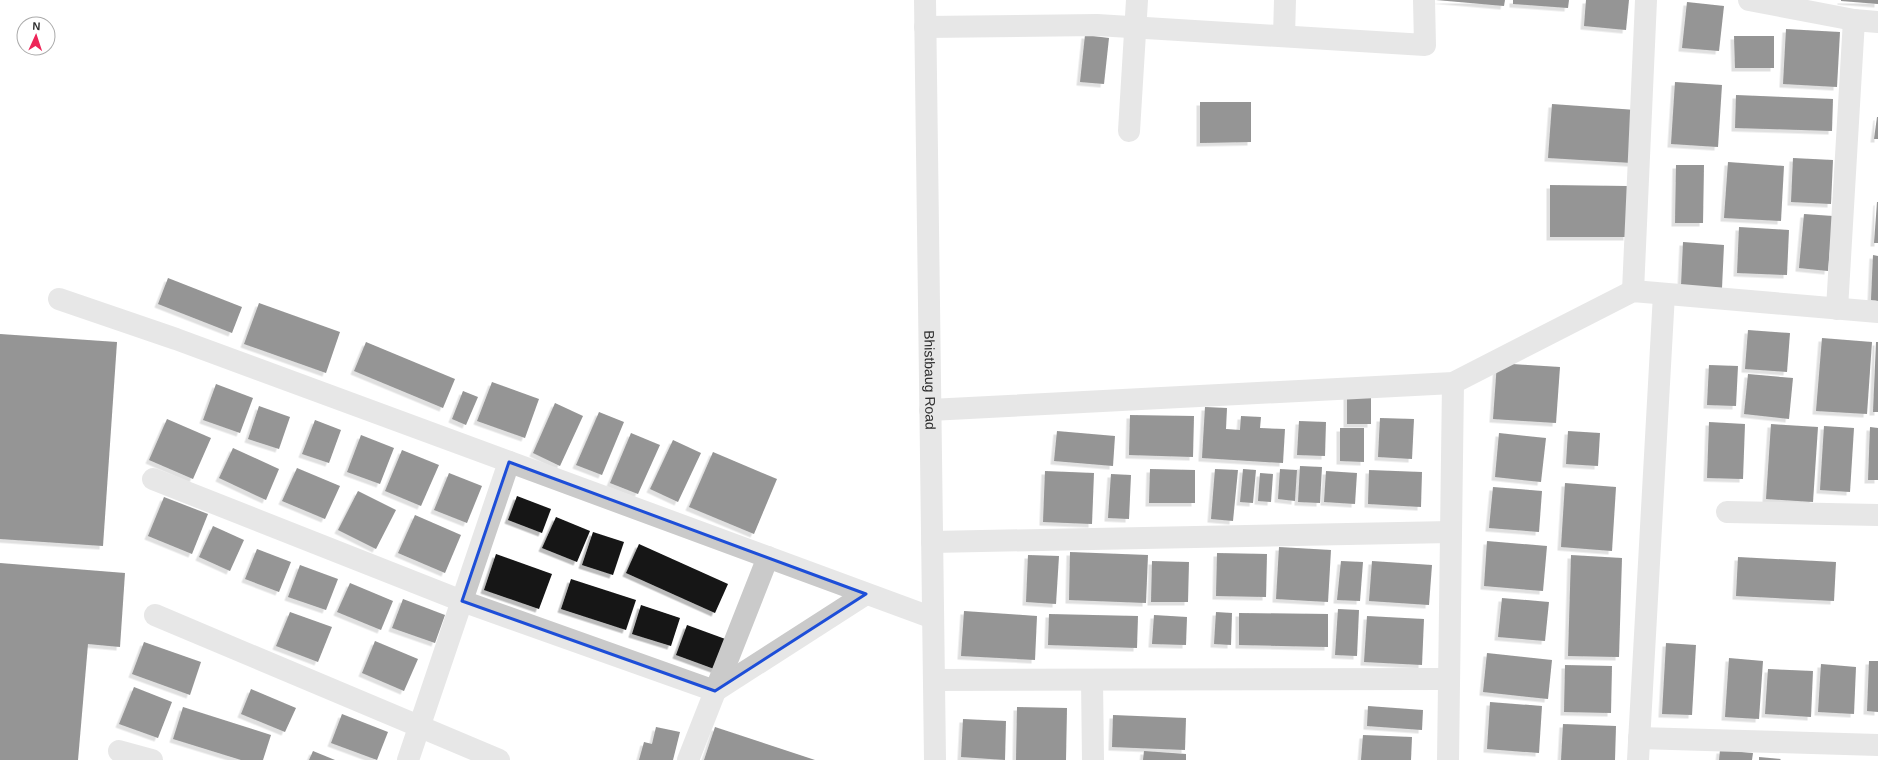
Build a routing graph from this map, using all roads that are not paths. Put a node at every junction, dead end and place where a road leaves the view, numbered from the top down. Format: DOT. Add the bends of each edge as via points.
graph roads {
  1 [pos="926,0"];
  2 [pos="1137,0"];
  3 [pos="1285,0"];
  4 [pos="1424,0"];
  5 [pos="1646,0"];
  6 [pos="1749,0"];
  7 [pos="1854,20"];
  8 [pos="1878,22"];
  9 [pos="925,27"];
  10 [pos="1136,27"];
  11 [pos="1284,36"];
  12 [pos="1130,132"];
  13 [pos="1633,292"];
  14 [pos="1664,294"];
  15 [pos="59,299"];
  16 [pos="1837,309"];
  17 [pos="1878,312"];
  18 [pos="1453,383"];
  19 [pos="930,410"];
  20 [pos="509,462"];
  21 [pos="153,478"];
  22 [pos="1727,512"];
  23 [pos="1878,515"];
  24 [pos="1451,532"];
  25 [pos="932,542"];
  26 [pos="768,557"];
  27 [pos="866,594"];
  28 [pos="462,601"];
  29 [pos="155,615"];
  30 [pos="933,618"];
  31 [pos="1449,679"];
  32 [pos="934,680"];
  33 [pos="1092,680"];
  34 [pos="715,691"];
  35 [pos="419,726"];
  36 [pos="1639,738"];
  37 [pos="1878,745"];
  38 [pos="119,751"];
  39 [pos="152,760"];
  40 [pos="408,760"];
  41 [pos="499,760"];
  42 [pos="688,760"];
  43 [pos="935,760"];
  44 [pos="1093,760"];
  45 [pos="1448,760"];
  46 [pos="1638,760"];
  1 -- 9 [label="street, Bhistbaug Road"];
  2 -- 10 [label="street"];
  3 -- 11 [label="street"];
  4 -- 11 [label="street" via="1425,45"];
  5 -- 13 [label="street"];
  6 -- 7 [label="street"];
  7 -- 8 [label="street"];
  7 -- 16 [label="street"];
  9 -- 10 [label="street"];
  9 -- 19 [label="street, Bhistbaug Road"];
  10 -- 11 [label="street"];
  10 -- 12 [label="street"];
  13 -- 14 [label="street"];
  13 -- 18 [label="street"];
  14 -- 16 [label="street"];
  14 -- 36 [label="street"];
  15 -- 20 [label="street"];
  16 -- 17 [label="street"];
  18 -- 19 [label="street"];
  18 -- 24 [label="street"];
  19 -- 25 [label="street, Bhistbaug Road"];
  20 -- 26 [label="street"];
  20 -- 28 [label="street"];
  21 -- 28 [label="street"];
  22 -- 23 [label="street"];
  24 -- 25 [label="street"];
  24 -- 31 [label="street"];
  25 -- 30 [label="street, Bhistbaug Road"];
  26 -- 27 [label="street"];
  26 -- 34 [label="street"];
  27 -- 30 [label="street"];
  27 -- 34 [label="street"];
  28 -- 34 [label="street"];
  28 -- 35 [label="street"];
  29 -- 35 [label="street"];
  30 -- 32 [label="street, Bhistbaug Road"];
  31 -- 33 [label="street"];
  31 -- 45 [label="street"];
  32 -- 33 [label="street"];
  32 -- 43 [label="street, Bhistbaug Road"];
  33 -- 44 [label="street"];
  34 -- 42 [label="street"];
  35 -- 40 [label="street"];
  35 -- 41 [label="street"];
  36 -- 37 [label="street"];
  36 -- 46 [label="street"];
  38 -- 39 [label="street"];
}
